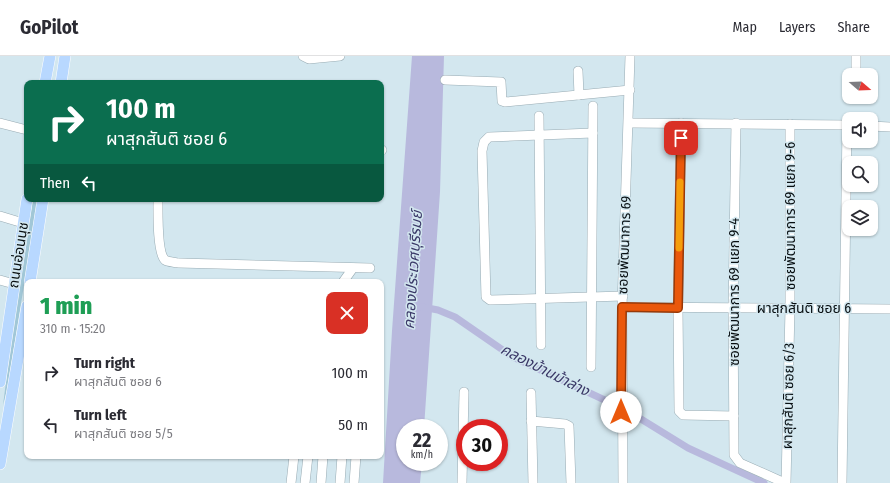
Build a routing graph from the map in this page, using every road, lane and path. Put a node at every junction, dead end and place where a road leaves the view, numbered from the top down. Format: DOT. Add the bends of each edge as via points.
graph roads {
  1 [pos="43,56"];
  2 [pos="46,56"];
  3 [pos="50,56"];
  4 [pos="65,56"];
  5 [pos="303,56"];
  6 [pos="340,56"];
  7 [pos="630,56"];
  8 [pos="856,56"];
  9 [pos="856,68"];
  10 [pos="578,71"];
  11 [pos="46,79"];
  12 [pos="62,80"];
  13 [pos="445,80"];
  14 [pos="630,90"];
  15 [pos="579,95"];
  16 [pos="593,106"];
  17 [pos="539,116"];
  18 [pos="0,123"];
  19 [pos="629,123"];
  20 [pos="681,123"];
  21 [pos="736,123"];
  22 [pos="790,124"];
  23 [pos="842,125"];
  24 [pos="878,126"];
  25 [pos="890,127"];
  26 [pos="24,129"];
  27 [pos="593,133"];
  28 [pos="539,136"];
  29 [pos="847,148"];
  30 [pos="27,202"];
  31 [pos="43,202"];
  32 [pos="158,202"];
  33 [pos="0,216"];
  34 [pos="24,223"];
  35 [pos="353,268"];
  36 [pos="370,268"];
  37 [pos="30,279"];
  38 [pos="345,279"];
  39 [pos="0,280"];
  40 [pos="14,284"];
  41 [pos="623,296"];
  42 [pos="540,297"];
  43 [pos="591,297"];
  44 [pos="622,307"];
  45 [pos="678,308"];
  46 [pos="732,308"];
  47 [pos="790,308"];
  48 [pos="844,308"];
  49 [pos="890,309"];
  50 [pos="24,323"];
  51 [pos="3,335"];
  52 [pos="541,345"];
  53 [pos="591,367"];
  54 [pos="0,379"];
  55 [pos="464,392"];
  56 [pos="531,393"];
  57 [pos="734,416"];
  58 [pos="532,421"];
  59 [pos="294,459"];
  60 [pos="308,459"];
  61 [pos="323,459"];
  62 [pos="342,459"];
  63 [pos="356,459"];
  64 [pos="0,461"];
  65 [pos="291,483"];
  66 [pos="305,483"];
  67 [pos="321,483"];
  68 [pos="340,483"];
  69 [pos="354,483"];
  70 [pos="462,483"];
  71 [pos="533,483"];
  72 [pos="570,483"];
  73 [pos="623,483"];
  74 [pos="786,483"];
  75 [pos="842,483"];
  1 -- 11 [label="main road"];
  2 -- 11 [label="main road"];
  3 -- 11 [label="main road"];
  4 -- 12 [label="main road"];
  5 -- 6 [label="street" via="309,59"];
  7 -- 14 [label="street, ซอยพัฒนาการ 69"];
  8 -- 9 [label="street"];
  10 -- 15 [label="street"];
  13 -- 15 [label="street" via="501,82 502,102"];
  14 -- 15 [label="street"];
  14 -- 19 [label="street, ซอยพัฒนาการ 69"];
  16 -- 27 [label="street"];
  17 -- 28 [label="street"];
  18 -- 26 [label="street"];
  19 -- 20 [label="street"];
  19 -- 41 [label="street, ซอยพัฒนาการ 69"];
  20 -- 21 [label="street"];
  20 -- 45 [label="street"];
  21 -- 22 [label="street"];
  21 -- 46 [label="street, ซอยพัฒนาการ 69 แยก 9-4"];
  22 -- 23 [label="street"];
  22 -- 47 [label="street, ซอยพัฒนาการ 69 แยก 9-6"];
  24 -- 25 [label="street"];
  27 -- 28 [label="street"];
  27 -- 43 [label="street"];
  28 -- 42 [label="street"];
  28 -- 42 [label="street" via="489,137 484,142 482,151 486,297 490,300"];
  29 -- 48 [label="street"];
  30 -- 34 [label="main road, ถนนอ่อนนุช"];
  31 -- 37 [label="main road, ถนนอ่อนนุช"];
  32 -- 35 [label="street" via="160,245 166,260 178,263"];
  33 -- 34 [label="street"];
  34 -- 40 [label="main road, ถนนอ่อนนุช"];
  35 -- 36 [label="street"];
  35 -- 38 [label="street"];
  39 -- 40 [label="street"];
  40 -- 51 [label="main road, ถนนอ่อนนุช"];
  41 -- 43 [label="street"];
  41 -- 44 [label="street, ซอยพัฒนาการ 69"];
  42 -- 43 [label="street"];
  42 -- 52 [label="street"];
  43 -- 53 [label="street"];
  44 -- 45 [label="street, ผาสุกสันติ ซอย 6"];
  44 -- 73 [label="street, ซอยพัฒนาการ 69"];
  45 -- 46 [label="street, ผาสุกสันติ ซอย 6"];
  45 -- 57 [label="street" via="679,412"];
  46 -- 47 [label="street, ผาสุกสันติ ซอย 6"];
  46 -- 57 [label="street, ซอยพัฒนาการ 69 แยก 9-4"];
  47 -- 48 [label="street, ผาสุกสันติ ซอย 6"];
  47 -- 74 [label="street, ผาสุกสันติ ซอย 6/3"];
  48 -- 49 [label="street, ผาสุกสันติ ซอย 6"];
  48 -- 75 [label="street"];
  50 -- 64 [label="main road, ถนนอ่อนนุช"];
  51 -- 54 [label="main road, ถนนอ่อนนุช"];
  55 -- 70 [label="street"];
  56 -- 58 [label="street"];
  57 -- 74 [label="street, ซอยพัฒนาการ 69 แยก 9-4" via="734,455 737,460"];
  58 -- 71 [label="street"];
  58 -- 72 [label="street" via="569,426"];
  59 -- 65 [label="street"];
  60 -- 66 [label="street"];
  61 -- 67 [label="street"];
  62 -- 68 [label="street"];
  63 -- 69 [label="street"];
}
